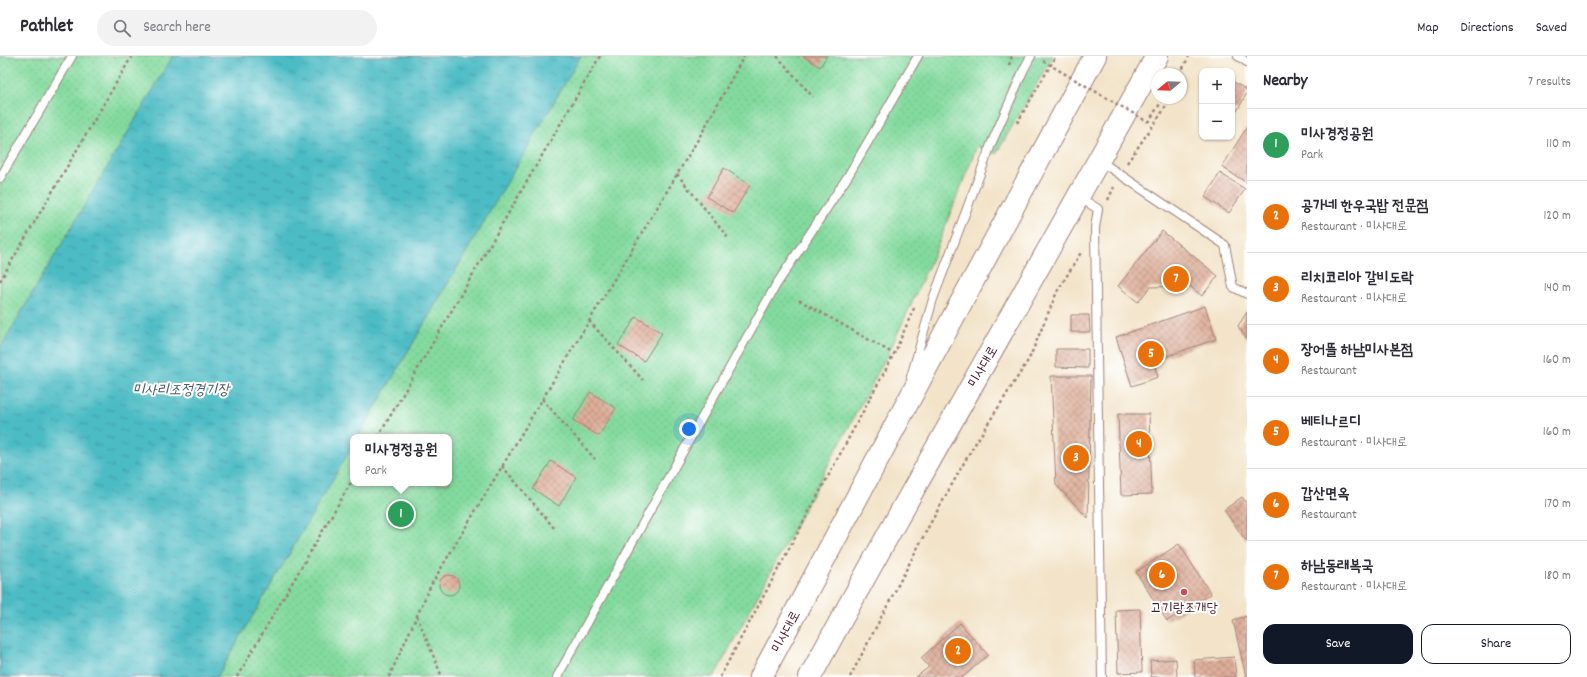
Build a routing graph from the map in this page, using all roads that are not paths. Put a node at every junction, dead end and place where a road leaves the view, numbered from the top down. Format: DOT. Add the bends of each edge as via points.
graph roads {
  1 [pos="72,56"];
  2 [pos="918,56"];
  3 [pos="1031,56"];
  4 [pos="1095,56"];
  5 [pos="1157,56"];
  6 [pos="1238,56"];
  7 [pos="1247,62"];
  8 [pos="1099,160"];
  9 [pos="0,178"];
  10 [pos="1079,196"];
  11 [pos="1247,294"];
  12 [pos="901,413"];
  13 [pos="557,677"];
  14 [pos="761,677"];
  15 [pos="810,677"];
  16 [pos="1102,677"];
  1 -- 9 [label="lane"];
  2 -- 13 [label="lane" via="848,176 776,285"];
  3 -- 12 [label="lane" via="990,147 933,299"];
  4 -- 12 [label="main road, 미사대로"];
  5 -- 8 [label="main road, 미사대로"];
  6 -- 7 [label="lane"];
  8 -- 10 [label="main road, 미사대로"];
  8 -- 11 [label="lane" via="1225,245 1233,287"];
  10 -- 15 [label="main road, 미사대로" via="897,516"];
  10 -- 16 [label="lane" via="1098,209 1095,228"];
  12 -- 14 [label="main road, 미사대로"];
}
